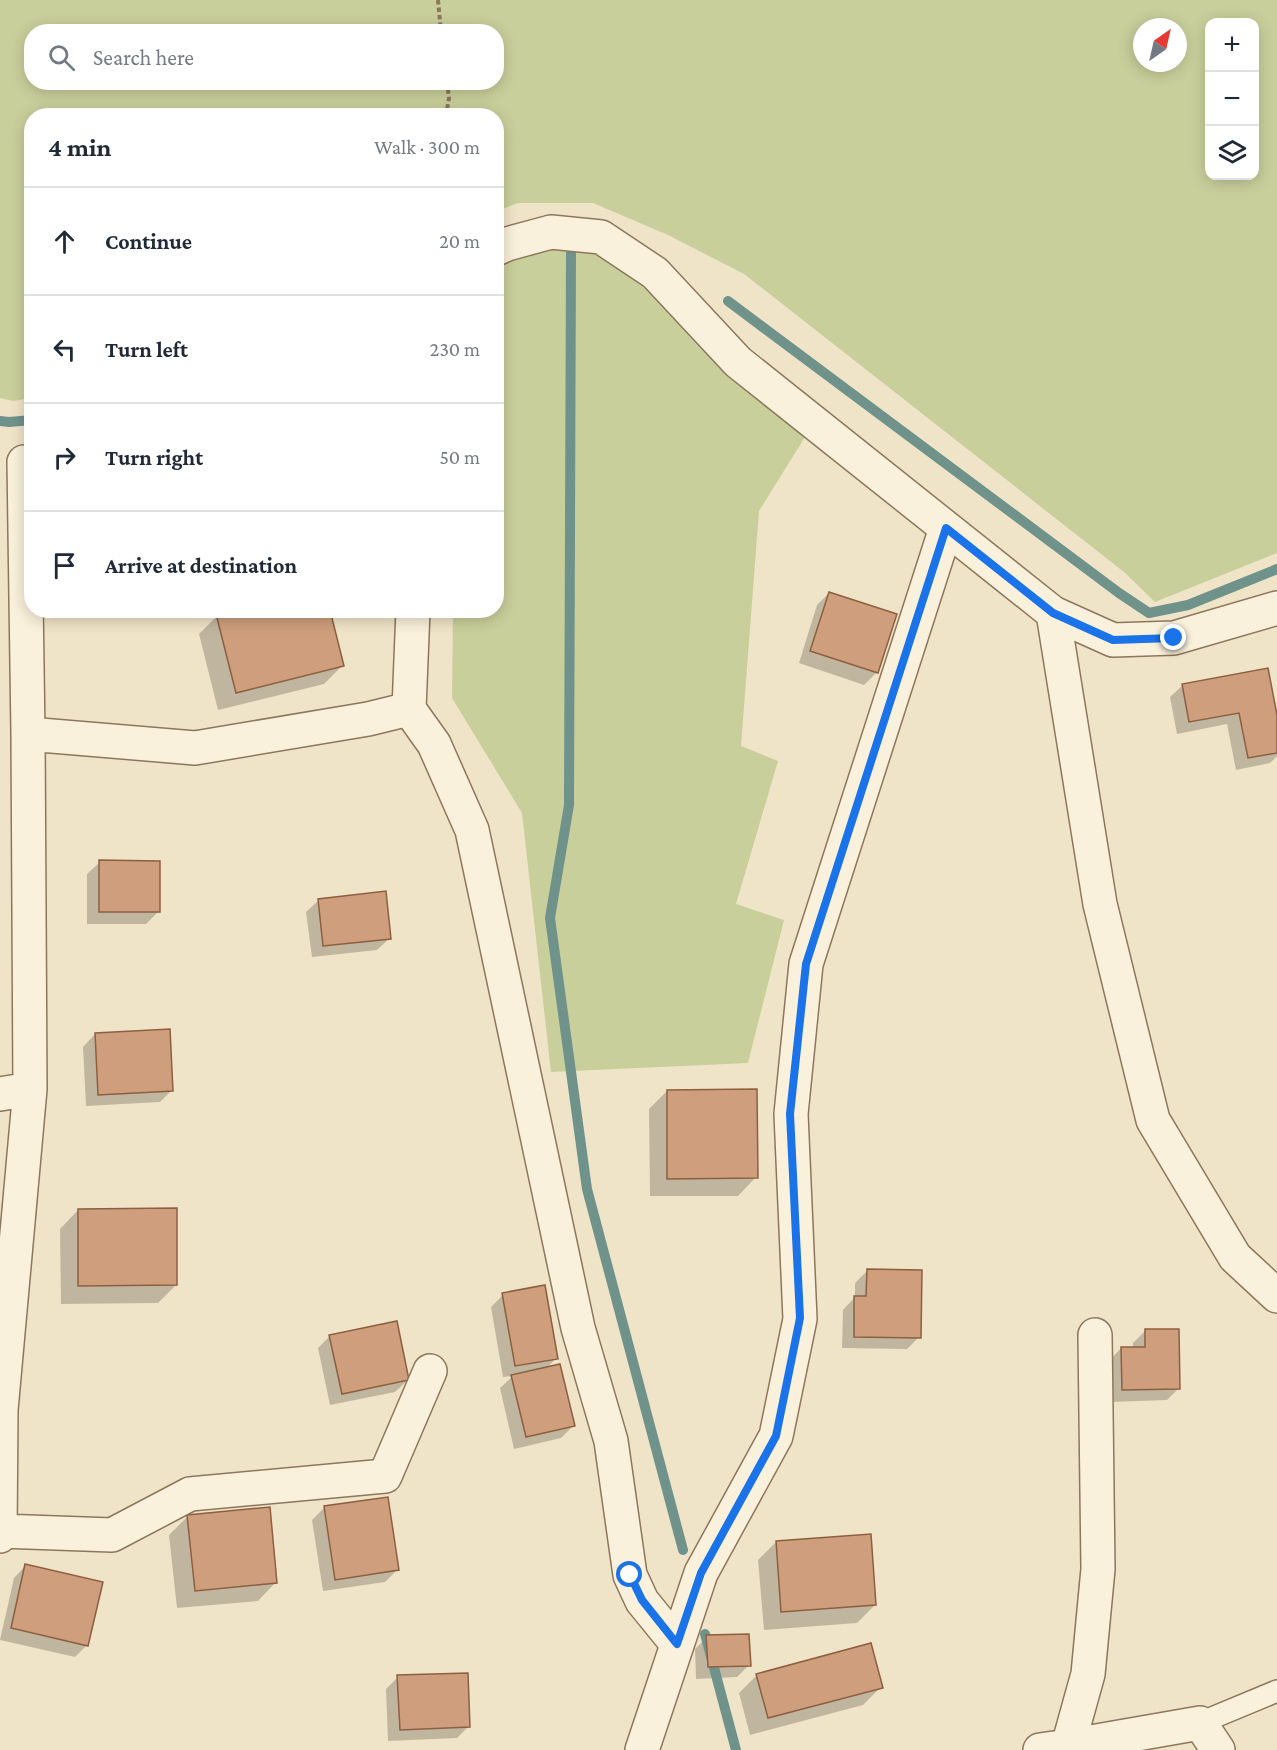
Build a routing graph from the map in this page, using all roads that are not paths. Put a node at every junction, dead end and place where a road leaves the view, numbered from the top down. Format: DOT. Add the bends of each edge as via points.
graph roads {
  1 [pos="504,245"];
  2 [pos="18,460"];
  3 [pos="946,528"];
  4 [pos="1277,608"];
  5 [pos="1053,613"];
  6 [pos="413,618"];
  7 [pos="409,709"];
  8 [pos="28,734"];
  9 [pos="15,1092"];
  10 [pos="1277,1296"];
  11 [pos="1095,1335"];
  12 [pos="430,1371"];
  13 [pos="0,1533"];
  14 [pos="677,1644"];
  15 [pos="1277,1691"];
  16 [pos="1200,1723"];
  17 [pos="1054,1748"];
  18 [pos="642,1750"];
  19 [pos="1218,1750"];
  1 -- 3 [label="street" via="551,232 601,237 655,273 738,362"];
  2 -- 8 [label="street"];
  3 -- 5 [label="street"];
  3 -- 14 [label="street" via="806,964 790,1114 800,1318 776,1436 701,1573"];
  4 -- 5 [label="street" via="1174,638 1113,640"];
  5 -- 10 [label="street" via="1100,904 1153,1120 1235,1257"];
  6 -- 7 [label="street"];
  7 -- 8 [label="street" via="195,748"];
  7 -- 14 [label="street" via="434,744 472,830 578,1328 611,1441 630,1575 642,1600"];
  8 -- 9 [label="street"];
  9 -- 13 [label="street" via="1,1410"];
  11 -- 17 [label="street" via="1098,1569 1088,1674"];
  12 -- 13 [label="street" via="385,1476 190,1494 111,1535"];
  14 -- 18 [label="street"];
  15 -- 16 [label="lane"];
  16 -- 17 [label="street"];
  16 -- 19 [label="street"];
}
